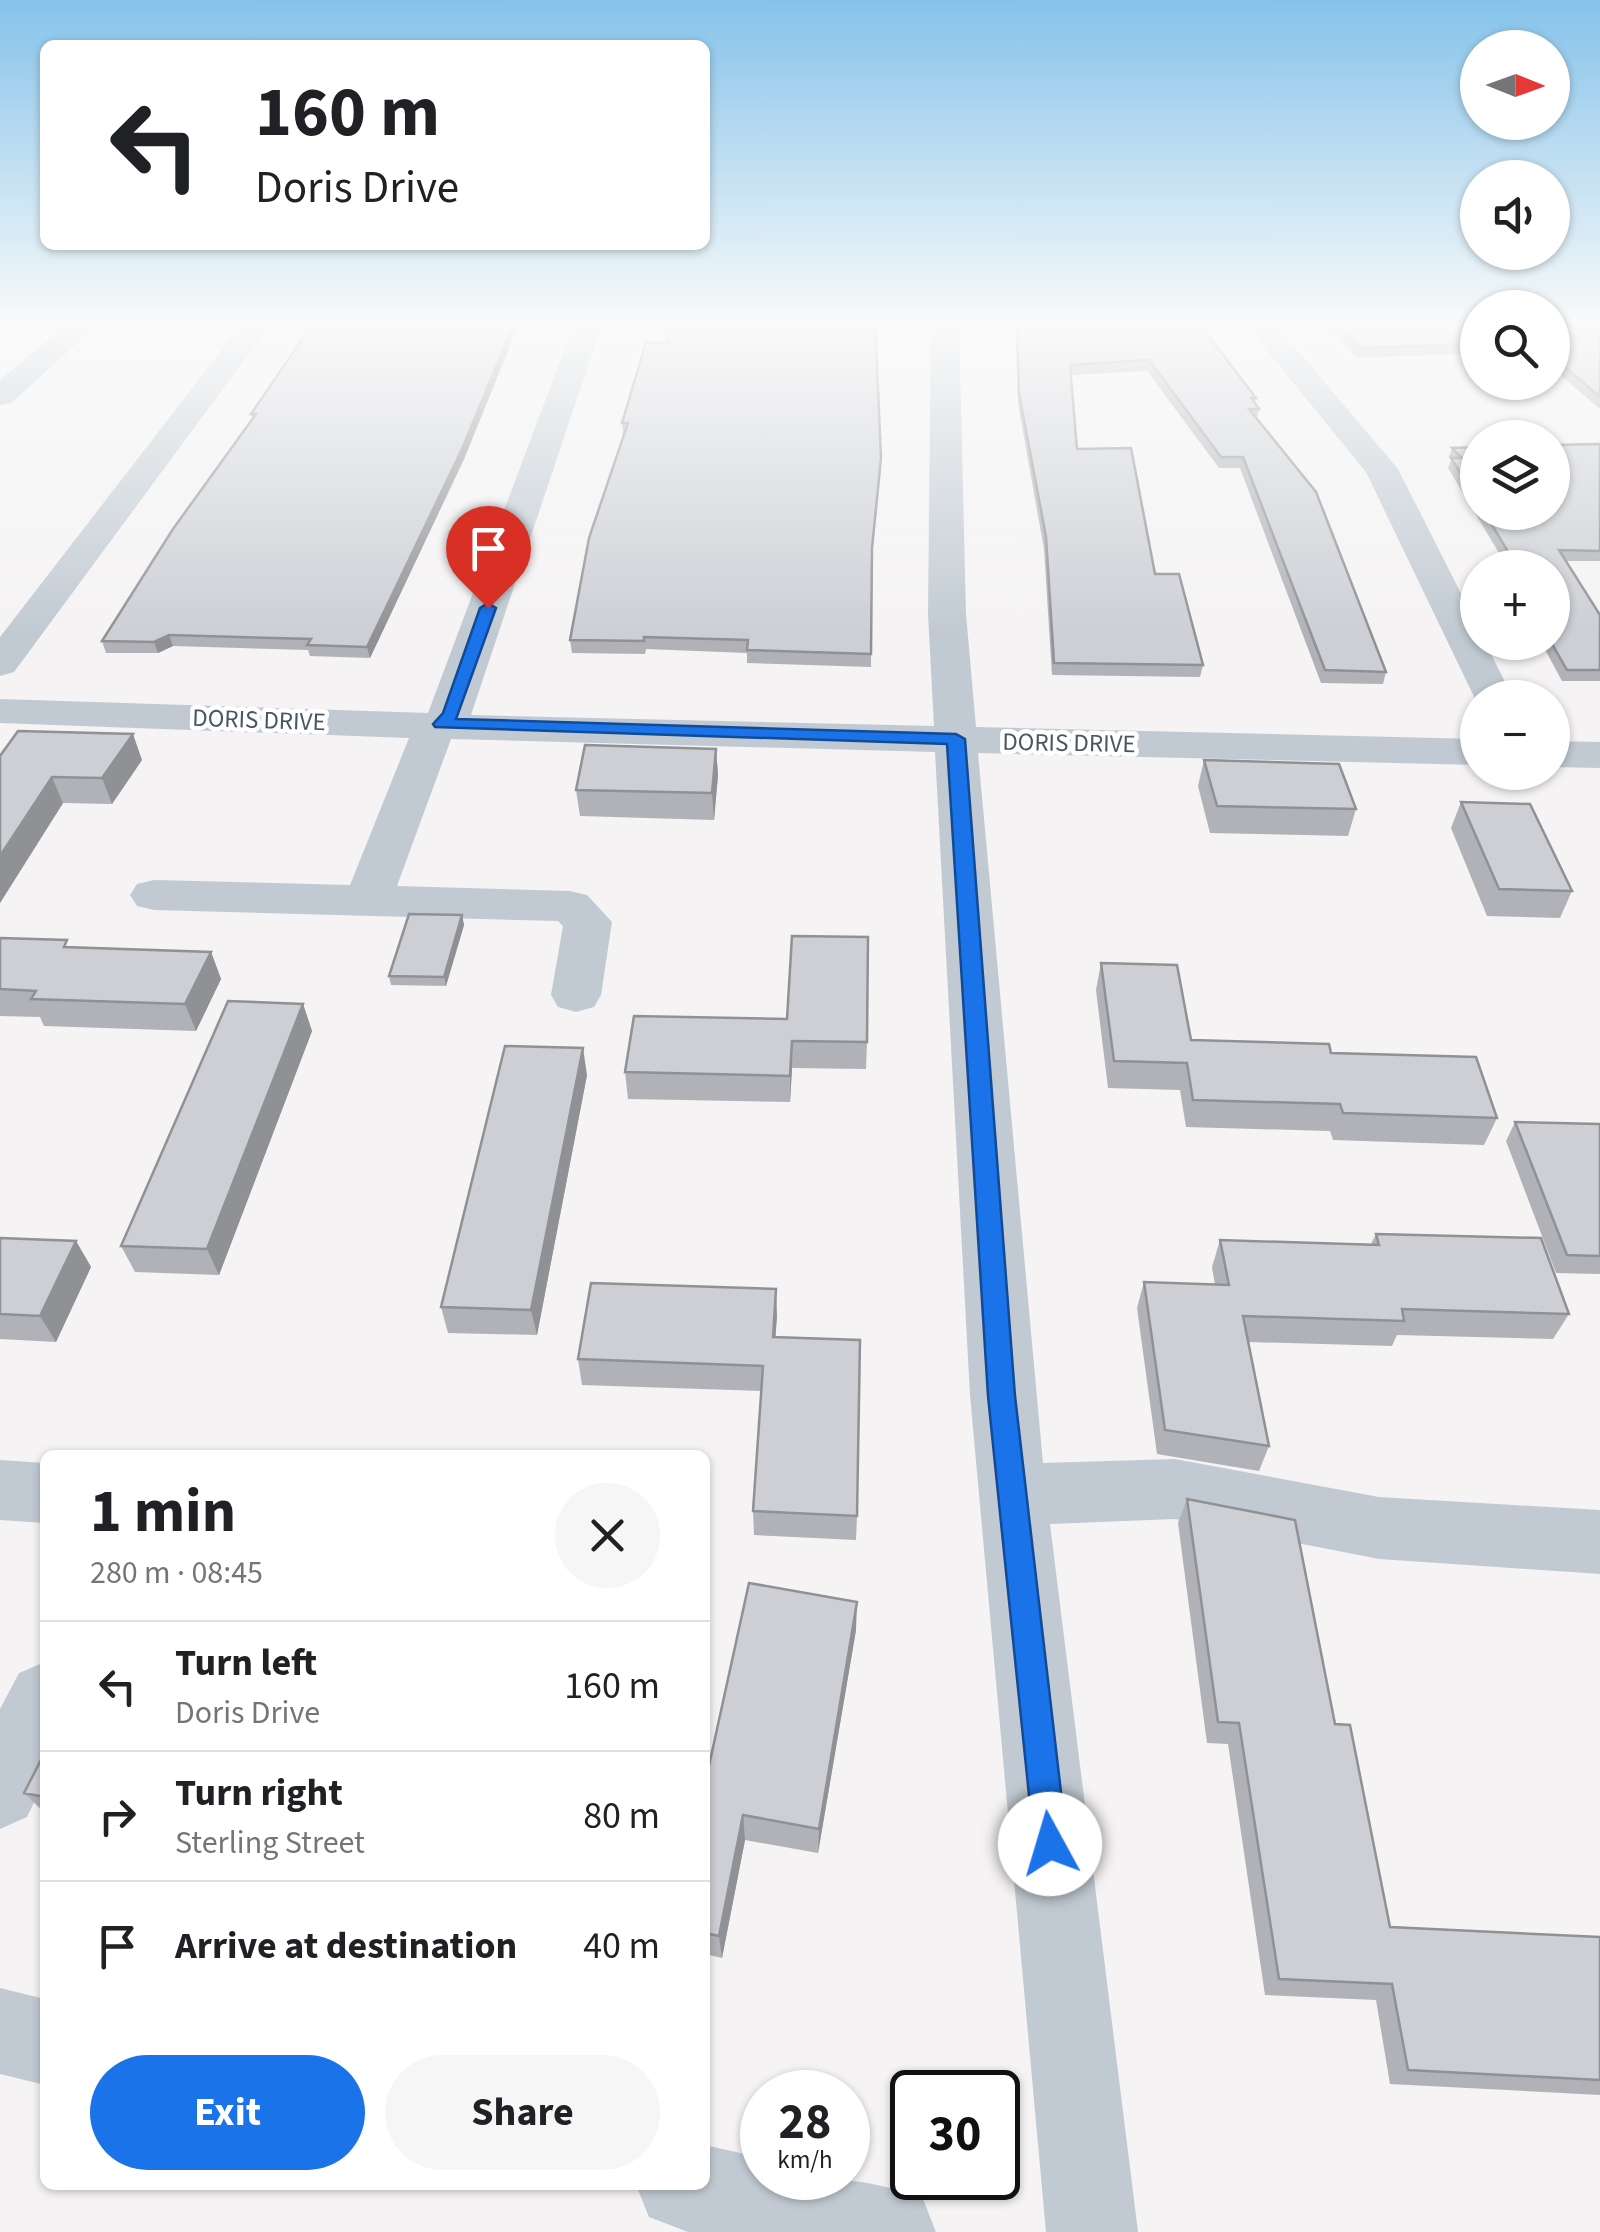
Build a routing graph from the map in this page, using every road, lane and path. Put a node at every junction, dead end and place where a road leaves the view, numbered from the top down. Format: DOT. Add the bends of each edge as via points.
graph roads {
  1 [pos="181,425"];
  2 [pos="553,425"];
  3 [pos="945,425"];
  4 [pos="1344,425"];
  5 [pos="0,664"];
  6 [pos="1484,680"];
  7 [pos="0,711"];
  8 [pos="441,724"];
  9 [pos="956,739"];
  10 [pos="1460,752"];
  11 [pos="1570,754"];
  12 [pos="1600,755"];
  13 [pos="154,895"];
  14 [pos="369,898"];
  15 [pos="576,996"];
  16 [pos="0,1490"];
  17 [pos="40,1493"];
  18 [pos="1012,1495"];
  19 [pos="1600,1542"];
  20 [pos="40,1710"];
  21 [pos="0,1790"];
  22 [pos="0,2032"];
  23 [pos="40,2041"];
  24 [pos="703,2190"];
  25 [pos="890,2232"];
  26 [pos="1092,2232"];
  1 -- 5 [label="street"];
  2 -- 8 [label="street" via="450,715"];
  3 -- 9 [label="street"];
  4 -- 6 [label="street" via="1381,469"];
  7 -- 8 [label="street, DORIS DRIVE"];
  8 -- 9 [label="street, DORIS DRIVE"];
  8 -- 14 [label="street" via="430,735"];
  9 -- 10 [label="street, DORIS DRIVE"];
  9 -- 18 [label="street"];
  11 -- 12 [label="street"];
  13 -- 14 [label="street"];
  14 -- 15 [label="street" via="570,906 588,922"];
  16 -- 17 [label="street"];
  18 -- 19 [label="street" via="1175,1489 1378,1528"];
  18 -- 26 [label="street"];
  20 -- 21 [label="street"];
  22 -- 23 [label="street"];
  24 -- 25 [label="street"];
}
